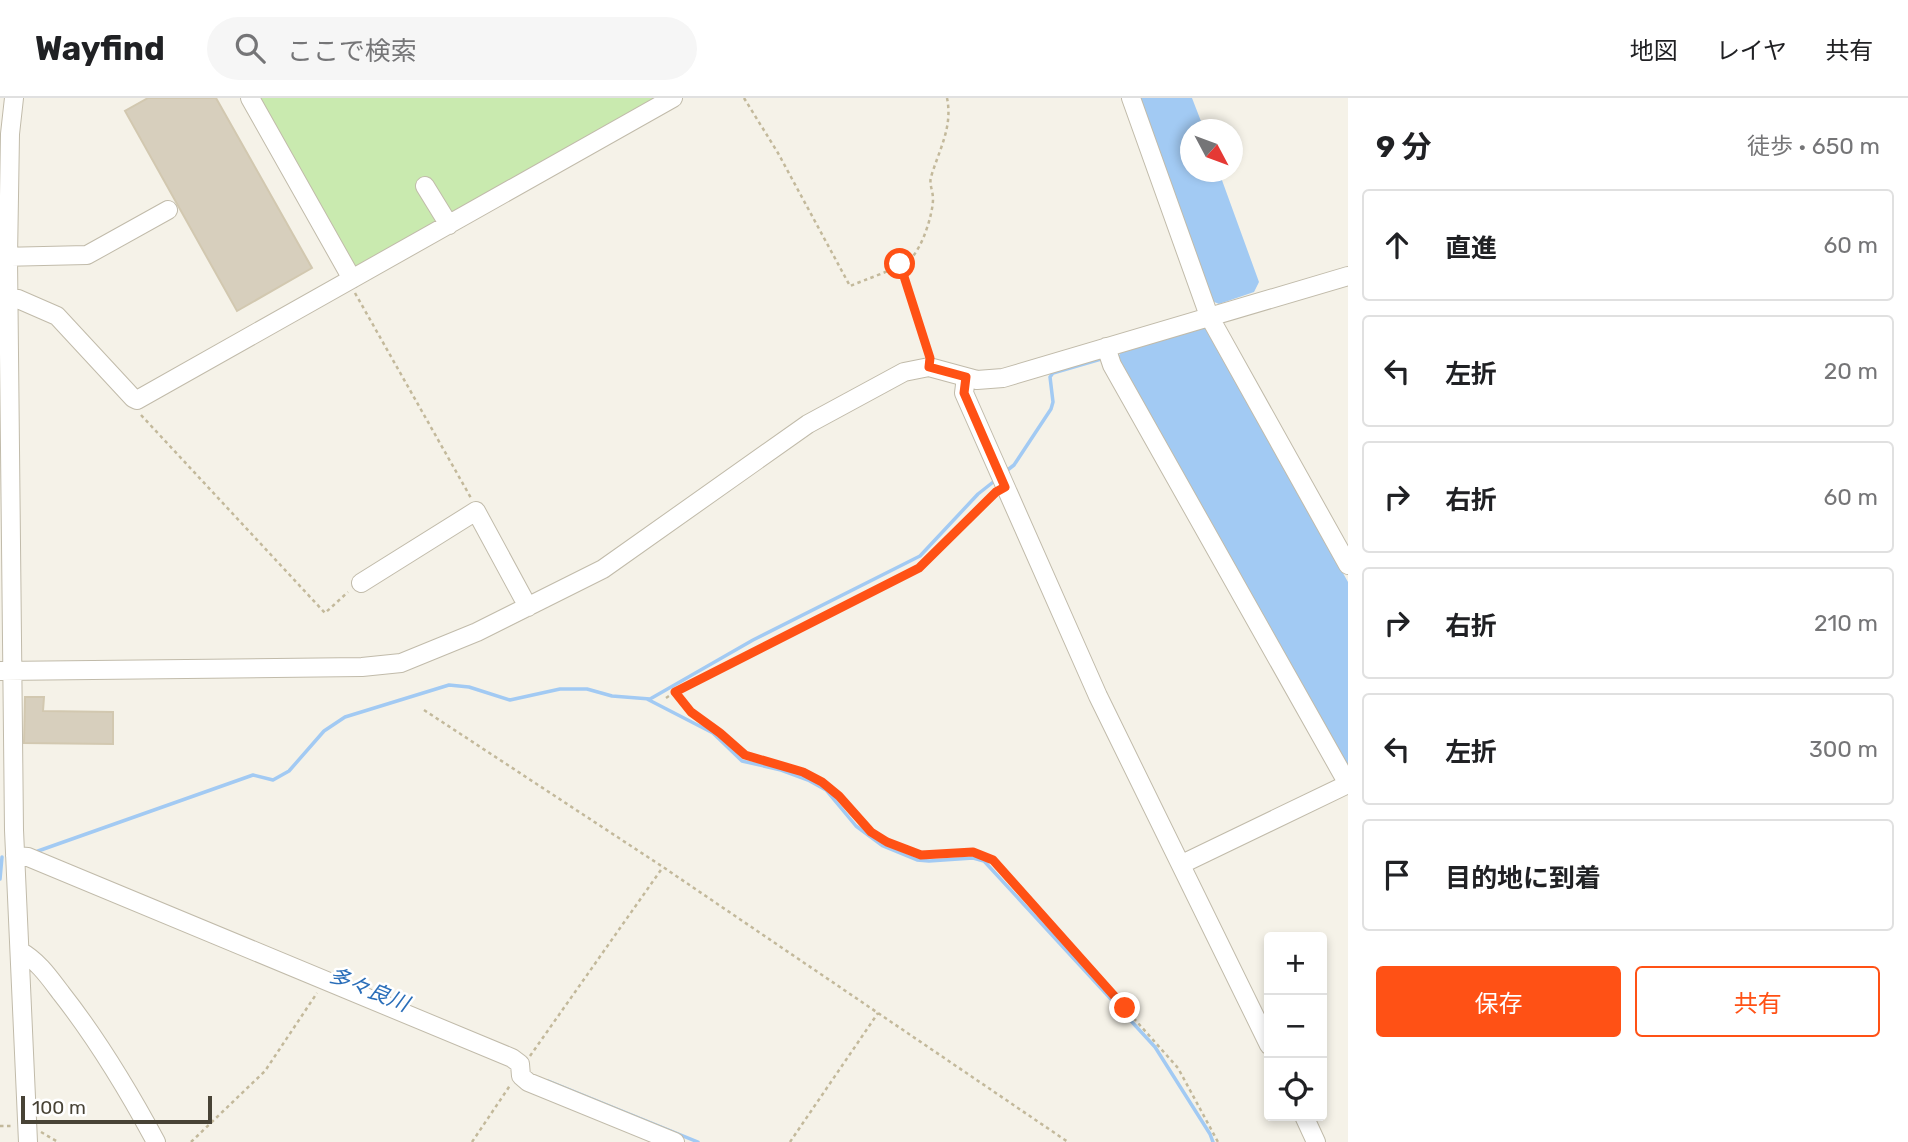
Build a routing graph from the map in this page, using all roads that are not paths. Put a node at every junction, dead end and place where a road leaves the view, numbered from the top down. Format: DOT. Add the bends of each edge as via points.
graph roads {
  1 [pos="15,98"];
  2 [pos="250,98"];
  3 [pos="673,98"];
  4 [pos="1131,98"];
  5 [pos="425,187"];
  6 [pos="168,209"];
  7 [pos="449,225"];
  8 [pos="4,258"];
  9 [pos="1348,276"];
  10 [pos="352,279"];
  11 [pos="9,298"];
  12 [pos="1209,316"];
  13 [pos="1106,347"];
  14 [pos="966,377"];
  15 [pos="1348,565"];
  16 [pos="360,583"];
  17 [pos="528,607"];
  18 [pos="6,671"];
  19 [pos="7,830"];
  20 [pos="15,856"];
  21 [pos="1182,864"];
  22 [pos="20,951"];
  23 [pos="1264,1035"];
  24 [pos="1306,1121"];
  25 [pos="28,1142"];
  26 [pos="156,1142"];
  27 [pos="676,1142"];
  28 [pos="1317,1142"];
  1 -- 8 [label="street"];
  2 -- 10 [label="street"];
  3 -- 7 [label="street"];
  4 -- 12 [label="street"];
  5 -- 7 [label="street"];
  6 -- 8 [label="street" via="87,256"];
  7 -- 10 [label="street"];
  8 -- 11 [label="street"];
  9 -- 12 [label="street"];
  10 -- 11 [label="street" via="137,400 57,316"];
  11 -- 18 [label="street"];
  12 -- 13 [label="street"];
  12 -- 15 [label="street"];
  13 -- 14 [label="street" via="1003,378"];
  13 -- 21 [label="street" via="1348,784"];
  14 -- 17 [label="street" via="929,367 885,381 808,424 620,558"];
  14 -- 21 [label="street" via="964,393 1098,696"];
  16 -- 17 [label="street" via="476,511"];
  17 -- 18 [label="street" via="477,632 388,665"];
  18 -- 19 [label="street"];
  19 -- 20 [label="street"];
  20 -- 22 [label="street"];
  20 -- 27 [label="street" via="28,857 512,1058 528,1082"];
  21 -- 23 [label="street"];
  22 -- 25 [label="street"];
  22 -- 26 [label="street" via="39,965 84,1021"];
  24 -- 28 [label="street"];
}
